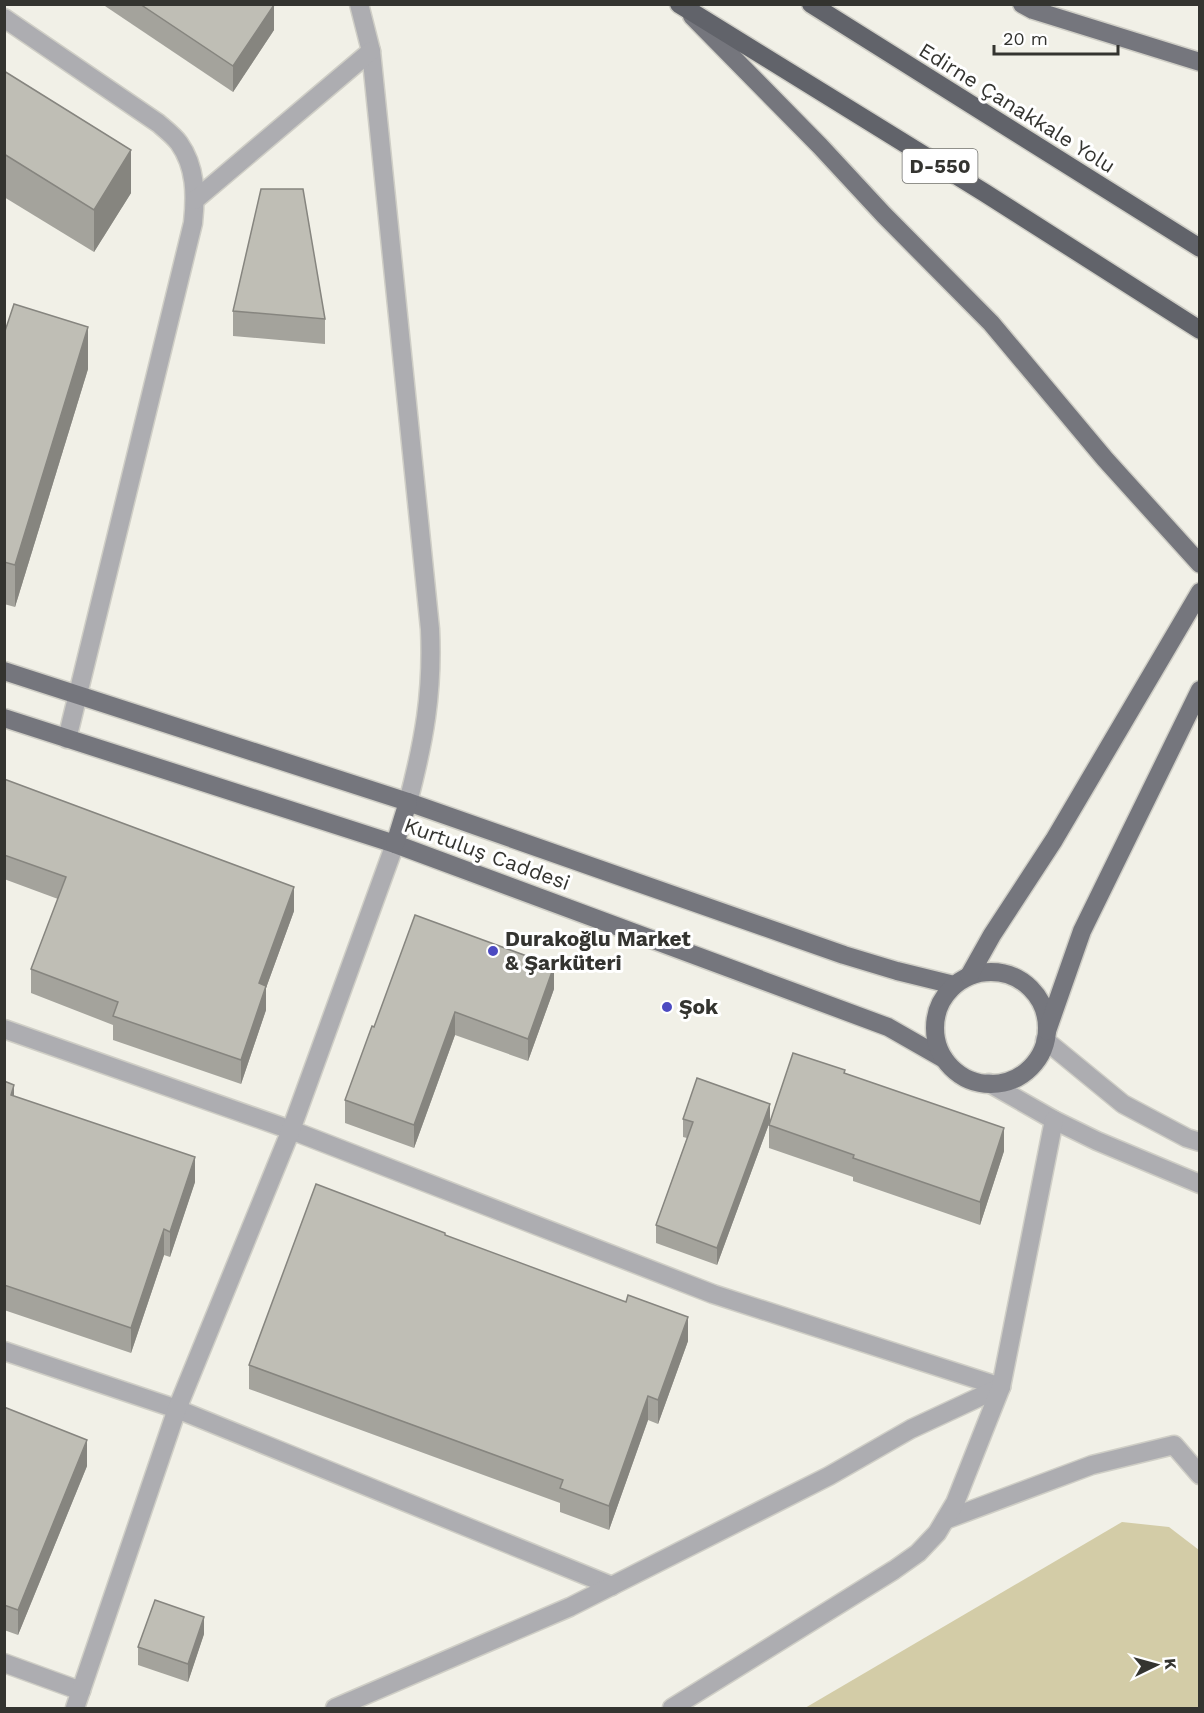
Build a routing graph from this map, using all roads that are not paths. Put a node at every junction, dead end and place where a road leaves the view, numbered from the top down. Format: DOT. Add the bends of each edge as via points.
graph roads {
  1 [pos="359,4"];
  2 [pos="811,4"];
  3 [pos="1022,4"];
  4 [pos="681,6"];
  5 [pos="4,18"];
  6 [pos="371,51"];
  7 [pos="1200,62"];
  8 [pos="195,200"];
  9 [pos="1200,248"];
  10 [pos="1200,330"];
  11 [pos="1200,564"];
  12 [pos="1200,592"];
  13 [pos="4,671"];
  14 [pos="1200,690"];
  15 [pos="80,695"];
  16 [pos="4,718"];
  17 [pos="67,739"];
  18 [pos="408,802"];
  19 [pos="395,844"];
  20 [pos="969,976"];
  21 [pos="954,985"];
  22 [pos="4,1029"];
  23 [pos="1046,1036"];
  24 [pos="944,1059"];
  25 [pos="988,1083"];
  26 [pos="1054,1120"];
  27 [pos="291,1130"];
  28 [pos="1200,1142"];
  29 [pos="1200,1184"];
  30 [pos="4,1351"];
  31 [pos="1001,1387"];
  32 [pos="177,1409"];
  33 [pos="1200,1475"];
  34 [pos="945,1520"];
  35 [pos="612,1586"];
  36 [pos="4,1664"];
  37 [pos="81,1691"];
  38 [pos="75,1708"];
  39 [pos="334,1708"];
  40 [pos="672,1708"];
  1 -- 6 [label="street"];
  2 -- 9 [label="highway, Edirne Çanakkale Yolu"];
  3 -- 7 [label="main road"];
  4 -- 10 [label="highway, D-550"];
  4 -- 11 [label="main road" via="991,324"];
  5 -- 8 [label="street" via="158,123 179,143 192,170"];
  6 -- 8 [label="street"];
  6 -- 18 [label="street" via="430,629 425,730"];
  8 -- 15 [label="street" via="193,223"];
  12 -- 20 [label="main road"];
  13 -- 15 [label="main road, Kurtuluş Caddesi"];
  14 -- 23 [label="main road" via="1082,930"];
  15 -- 17 [label="street"];
  15 -- 18 [label="main road, Kurtuluş Caddesi"];
  16 -- 17 [label="main road, Kurtuluş Caddesi"];
  17 -- 19 [label="main road, Kurtuluş Caddesi"];
  18 -- 19 [label="main road"];
  18 -- 21 [label="main road, Kurtuluş Caddesi" via="844,955"];
  19 -- 24 [label="main road, Kurtuluş Caddesi" via="888,1027"];
  19 -- 27 [label="street"];
  20 -- 21 [label="main road"];
  20 -- 23 [label="main road" via="988,971 1007,973 1023,982 1037,995 1045,1012"];
  21 -- 24 [label="main road" via="944,998 935,1028"];
  22 -- 27 [label="street"];
  23 -- 25 [label="main road" via="1033,1066 1017,1077"];
  23 -- 28 [label="street" via="1123,1104"];
  24 -- 25 [label="main road" via="967,1078"];
  25 -- 26 [label="street"];
  26 -- 29 [label="street"];
  26 -- 31 [label="street"];
  27 -- 31 [label="street" via="713,1294"];
  27 -- 32 [label="street"];
  30 -- 32 [label="street"];
  31 -- 34 [label="street" via="956,1503"];
  31 -- 35 [label="street" via="911,1429"];
  32 -- 35 [label="street"];
  32 -- 37 [label="street"];
  33 -- 34 [label="street" via="1174,1445 1092,1465"];
  34 -- 40 [label="street" via="918,1553 894,1570"];
  35 -- 39 [label="street"];
  36 -- 37 [label="street"];
  37 -- 38 [label="street"];
}
